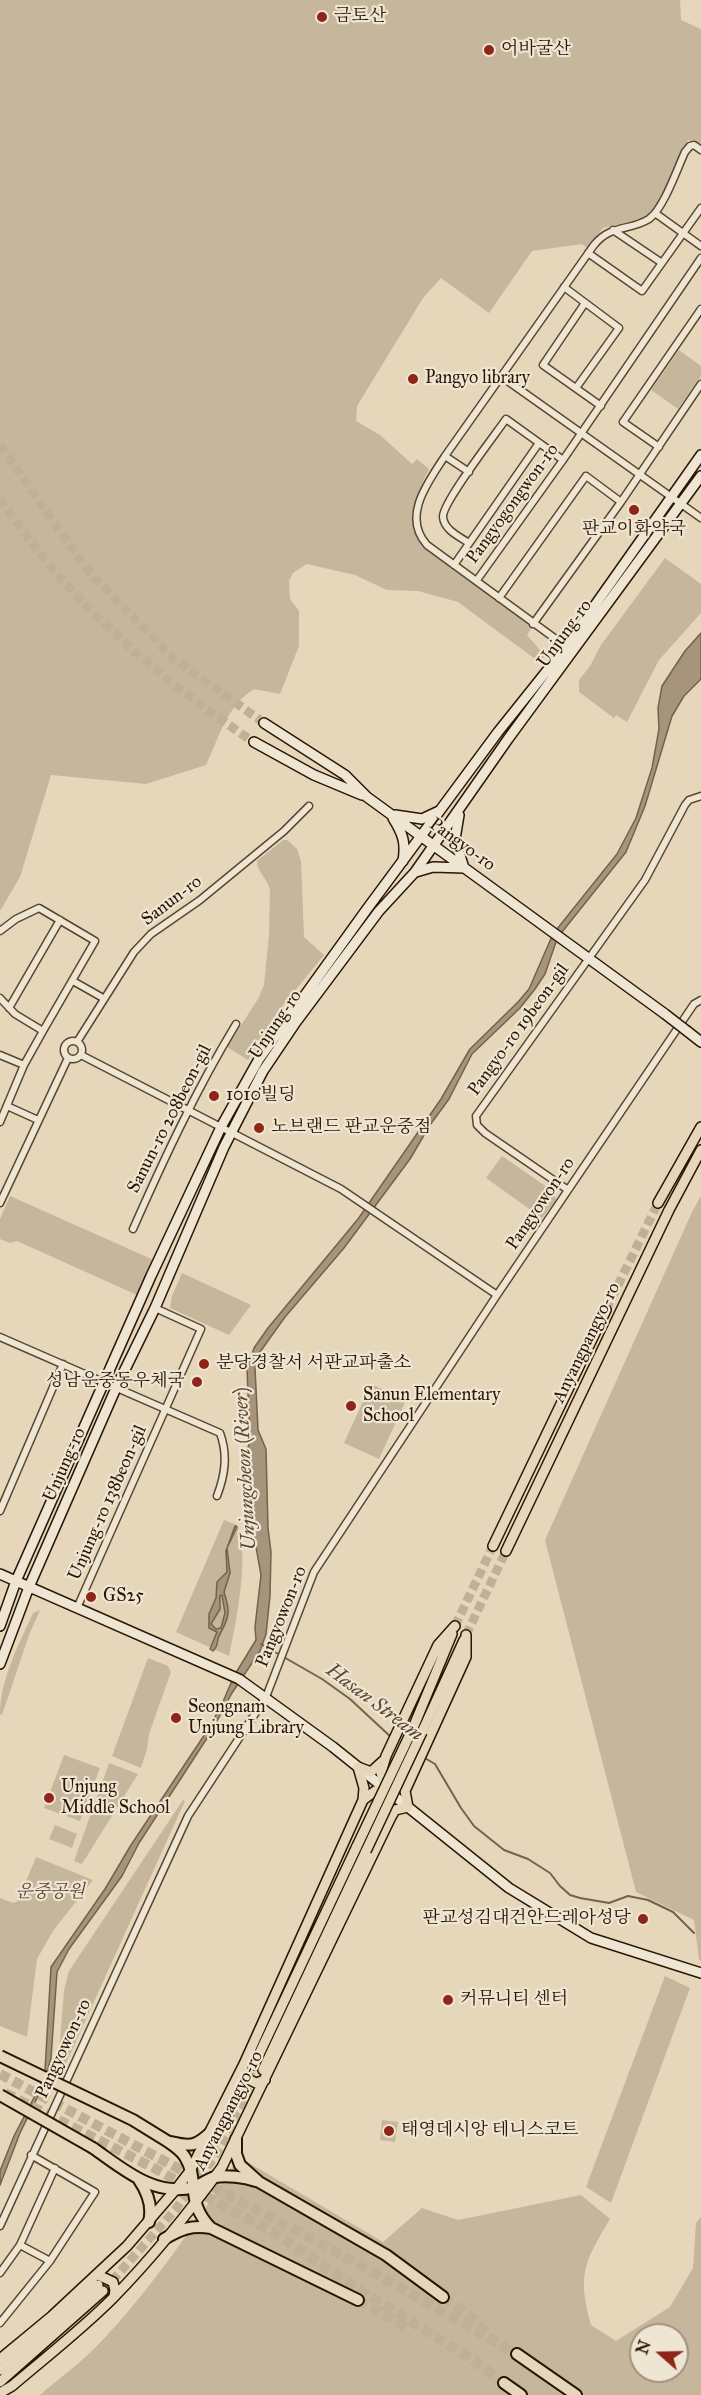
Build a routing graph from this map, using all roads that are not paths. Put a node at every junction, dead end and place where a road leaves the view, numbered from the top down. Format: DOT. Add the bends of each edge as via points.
graph roads {
  1 [pos="701,150"];
  2 [pos="701,208"];
  3 [pos="655,213"];
  4 [pos="613,230"];
  5 [pos="683,233"];
  6 [pos="701,246"];
  7 [pos="588,253"];
  8 [pos="701,258"];
  9 [pos="662,263"];
  10 [pos="564,287"];
  11 [pos="585,303"];
  12 [pos="701,309"];
  13 [pos="502,377"];
  14 [pos="701,384"];
  15 [pos="576,388"];
  16 [pos="601,406"];
  17 [pos="581,434"];
  18 [pos="539,443"];
  19 [pos="659,447"];
  20 [pos="701,455"];
  21 [pos="445,456"];
  22 [pos="563,460"];
  23 [pos="469,472"];
  24 [pos="639,475"];
  25 [pos="701,476"];
  26 [pos="676,501"];
  27 [pos="621,502"];
  28 [pos="701,519"];
  29 [pos="469,543"];
  30 [pos="454,565"];
  31 [pos="477,580"];
  32 [pos="499,598"];
  33 [pos="533,624"];
  34 [pos="569,650"];
  35 [pos="264,723"];
  36 [pos="254,742"];
  37 [pos="701,796"];
  38 [pos="367,797"];
  39 [pos="446,804"];
  40 [pos="309,806"];
  41 [pos="459,811"];
  42 [pos="390,814"];
  43 [pos="422,837"];
  44 [pos="434,845"];
  45 [pos="403,862"];
  46 [pos="464,868"];
  47 [pos="415,872"];
  48 [pos="60,920"];
  49 [pos="0,931"];
  50 [pos="589,958"];
  51 [pos="73,981"];
  52 [pos="0,998"];
  53 [pos="103,998"];
  54 [pos="701,1000"];
  55 [pos="9,1008"];
  56 [pos="236,1024"];
  57 [pos="43,1031"];
  58 [pos="77,1042"];
  59 [pos="701,1042"];
  60 [pos="0,1055"];
  61 [pos="81,1055"];
  62 [pos="68,1058"];
  63 [pos="24,1065"];
  64 [pos="7,1106"];
  65 [pos="189,1111"];
  66 [pos="38,1120"];
  67 [pos="0,1122"];
  68 [pos="221,1127"];
  69 [pos="701,1127"];
  70 [pos="231,1132"];
  71 [pos="701,1150"];
  72 [pos="568,1190"];
  73 [pos="0,1203"];
  74 [pos="658,1203"];
  75 [pos="133,1229"];
  76 [pos="497,1295"];
  77 [pos="154,1308"];
  78 [pos="606,1310"];
  79 [pos="0,1337"];
  80 [pos="63,1364"];
  81 [pos="104,1383"];
  82 [pos="116,1388"];
  83 [pos="165,1410"];
  84 [pos="216,1496"];
  85 [pos="0,1511"];
  86 [pos="493,1546"];
  87 [pos="506,1551"];
  88 [pos="0,1574"];
  89 [pos="16,1581"];
  90 [pos="29,1587"];
  91 [pos="77,1608"];
  92 [pos="0,1626"];
  93 [pos="0,1664"];
  94 [pos="262,1695"];
  95 [pos="418,1730"];
  96 [pos="385,1758"];
  97 [pos="358,1767"];
  98 [pos="413,1774"];
  99 [pos="385,1789"];
  100 [pos="363,1800"];
  101 [pos="408,1807"];
  102 [pos="391,1817"];
  103 [pos="324,1930"];
  104 [pos="287,1970"];
  105 [pos="701,1973"];
  106 [pos="310,1988"];
  107 [pos="0,2056"];
  108 [pos="253,2066"];
  109 [pos="265,2080"];
  110 [pos="0,2095"];
  111 [pos="211,2132"];
  112 [pos="236,2139"];
  113 [pos="167,2141"];
  114 [pos="31,2155"];
  115 [pos="55,2168"];
  116 [pos="190,2170"];
  117 [pos="136,2177"];
  118 [pos="215,2177"];
  119 [pos="259,2182"];
  120 [pos="193,2187"];
  121 [pos="177,2188"];
  122 [pos="195,2205"];
  123 [pos="148,2222"];
  124 [pos="0,2226"];
  125 [pos="211,2229"];
  126 [pos="164,2239"];
  127 [pos="20,2245"];
  128 [pos="50,2261"];
  129 [pos="0,2273"];
  130 [pos="98,2275"];
  131 [pos="114,2297"];
  132 [pos="443,2297"];
  133 [pos="357,2300"];
  134 [pos="0,2324"];
  135 [pos="517,2354"];
  136 [pos="0,2359"];
  137 [pos="0,2370"];
  138 [pos="0,2382"];
  139 [pos="504,2383"];
  140 [pos="0,2393"];
  141 [pos="521,2395"];
  142 [pos="576,2395"];
  1 -- 3 [label="street" via="694,145 685,152"];
  2 -- 5 [label="street"];
  3 -- 4 [label="street" via="640,223"];
  3 -- 5 [label="street"];
  4 -- 7 [label="street" via="598,239"];
  4 -- 9 [label="street"];
  5 -- 6 [label="street"];
  5 -- 9 [label="street"];
  7 -- 9 [label="street" via="642,291"];
  7 -- 10 [label="street"];
  8 -- 16 [label="street, Pangyogongwon-ro"];
  10 -- 11 [label="street"];
  10 -- 13 [label="street"];
  11 -- 15 [label="street" via="543,365"];
  11 -- 15 [label="street" via="619,328"];
  12 -- 19 [label="street" via="623,422"];
  13 -- 17 [label="street, Pangyogongwon-ro"];
  13 -- 21 [label="street"];
  14 -- 19 [label="street"];
  15 -- 16 [label="street"];
  16 -- 17 [label="street, Pangyogongwon-ro"];
  17 -- 22 [label="street, Pangyogongwon-ro"];
  17 -- 24 [label="street, Pangyogongwon-ro"];
  18 -- 22 [label="street"];
  18 -- 23 [label="street" via="506,419"];
  18 -- 29 [label="street"];
  19 -- 24 [label="street"];
  20 -- 26 [label="main road, Unjung-ro"];
  21 -- 23 [label="street"];
  21 -- 30 [label="street" via="425,488 416,518 423,540"];
  22 -- 31 [label="street, Pangyogongwon-ro"];
  23 -- 29 [label="street" via="443,517 451,531"];
  24 -- 26 [label="street, Pangyogongwon-ro"];
  24 -- 27 [label="street"];
  25 -- 26 [label="main road, Unjung-ro"];
  26 -- 28 [label="street, Pangyogongwon-ro"];
  26 -- 34 [label="main road, Unjung-ro"];
  27 -- 32 [label="street" via="586,476"];
  27 -- 33 [label="street"];
  29 -- 30 [label="street"];
  30 -- 31 [label="street"];
  31 -- 32 [label="street, Pangyogongwon-ro"];
  32 -- 33 [label="street, Pangyogongwon-ro"];
  33 -- 34 [label="street, Pangyogongwon-ro"];
  34 -- 39 [label="main road, Unjung-ro"];
  34 -- 41 [label="main road, Unjung-ro"];
  35 -- 38 [label="main road, Pangyo-ro" via="345,775"];
  36 -- 38 [label="main road, Pangyo-ro" via="314,775"];
  37 -- 50 [label="street, Pangyo-ro 19beon-gil" via="685,805 645,880"];
  38 -- 42 [label="main road, Pangyo-ro"];
  39 -- 42 [label="main road" via="437,814 424,818"];
  39 -- 43 [label="main road, Unjung-ro"];
  40 -- 53 [label="street, Sanun-ro" via="200,900 151,934 134,951"];
  41 -- 44 [label="main road, Unjung-ro"];
  41 -- 46 [label="main road" via="455,838"];
  42 -- 43 [label="main road, Pangyo-ro"];
  42 -- 45 [label="main road" via="403,835"];
  43 -- 44 [label="main road, Pangyo-ro"];
  43 -- 45 [label="main road, Unjung-ro"];
  44 -- 46 [label="main road, Pangyo-ro"];
  44 -- 47 [label="main road, Unjung-ro"];
  45 -- 68 [label="main road, Unjung-ro" via="283,1023"];
  46 -- 47 [label="main road" via="434,867"];
  46 -- 50 [label="main road, Pangyo-ro"];
  47 -- 70 [label="main road, Unjung-ro" via="379,911 296,1022 263,1071"];
  48 -- 49 [label="street" via="39,908"];
  48 -- 51 [label="street" via="95,941"];
  48 -- 55 [label="street"];
  50 -- 59 [label="main road, bridge"];
  50 -- 72 [label="street, Pangyo-ro 19beon-gil" via="476,1116 477,1125 485,1133"];
  51 -- 53 [label="street"];
  51 -- 57 [label="street"];
  52 -- 55 [label="street"];
  53 -- 58 [label="street, Sanun-ro"];
  54 -- 72 [label="street, Pangyowon-ro" via="694,1004"];
  55 -- 57 [label="street"];
  56 -- 65 [label="street, Sanun-ro 208beon-gil"];
  57 -- 63 [label="street"];
  58 -- 61 [label="street"];
  58 -- 62 [label="street" via="69,1041 64,1046"];
  60 -- 63 [label="street"];
  61 -- 62 [label="street" via="74,1060"];
  61 -- 65 [label="street"];
  62 -- 66 [label="street"];
  63 -- 64 [label="street"];
  64 -- 66 [label="street"];
  64 -- 67 [label="street"];
  65 -- 68 [label="street"];
  65 -- 75 [label="street, Sanun-ro 208beon-gil"];
  66 -- 73 [label="street"];
  68 -- 70 [label="street"];
  68 -- 81 [label="main road, Unjung-ro"];
  69 -- 74 [label="main road"];
  70 -- 76 [label="street" via="345,1191"];
  70 -- 77 [label="main road, Unjung-ro"];
  71 -- 87 [label="main road, Anyangpangyo-ro"];
  72 -- 76 [label="street, Pangyowon-ro"];
  76 -- 94 [label="street, Pangyowon-ro" via="314,1572 273,1679"];
  77 -- 82 [label="main road, Unjung-ro"];
  77 -- 83 [label="street, Unjung-ro 138beon-gil" via="201,1329"];
  78 -- 86 [label="main road, Anyangpangyo-ro"];
  79 -- 80 [label="street, Unjung-ro 138beon-gil"];
  80 -- 81 [label="street, Unjung-ro 138beon-gil"];
  80 -- 85 [label="street"];
  81 -- 82 [label="street, Unjung-ro 138beon-gil"];
  81 -- 89 [label="main road, Unjung-ro"];
  82 -- 83 [label="street, Unjung-ro 138beon-gil"];
  82 -- 90 [label="main road, Unjung-ro"];
  83 -- 84 [label="street, Unjung-ro 138beon-gil" via="220,1433 225,1468"];
  83 -- 91 [label="street, Unjung-ro 138beon-gil"];
  88 -- 89 [label="main road"];
  89 -- 90 [label="main road"];
  89 -- 92 [label="main road, Unjung-ro"];
  90 -- 91 [label="main road"];
  90 -- 93 [label="main road, Unjung-ro"];
  91 -- 94 [label="main road" via="239,1679"];
  94 -- 97 [label="main road"];
  94 -- 114 [label="street, Pangyowon-ro" via="188,1816"];
  95 -- 96 [label="main road" via="455,1626 438,1645"];
  95 -- 98 [label="main road" via="466,1635 466,1657"];
  95 -- 103 [label="main road, bridge"];
  96 -- 97 [label="main road" via="371,1772"];
  96 -- 99 [label="main road" via="381,1773"];
  97 -- 99 [label="main road"];
  97 -- 100 [label="main road"];
  98 -- 99 [label="main road" via="400,1788"];
  98 -- 101 [label="main road" via="405,1791"];
  99 -- 100 [label="main road"];
  99 -- 101 [label="main road"];
  99 -- 102 [label="main road"];
  100 -- 104 [label="main road, Anyangpangyo-ro"];
  101 -- 102 [label="main road" via="395,1810"];
  101 -- 105 [label="main road" via="509,1888 591,1938"];
  102 -- 106 [label="main road, Anyangpangyo-ro"];
  103 -- 104 [label="main road"];
  103 -- 106 [label="main road"];
  103 -- 108 [label="main road"];
  104 -- 108 [label="main road, Anyangpangyo-ro"];
  106 -- 109 [label="main road, Anyangpangyo-ro"];
  107 -- 113 [label="highway, bridge" via="133,2120"];
  108 -- 109 [label="main road" via="242,2071 248,2079 256,2083"];
  108 -- 111 [label="main road, Anyangpangyo-ro"];
  109 -- 112 [label="main road, Anyangpangyo-ro"];
  110 -- 117 [label="highway, bridge" via="69,2133"];
  111 -- 113 [label="highway" via="199,2143"];
  111 -- 116 [label="main road, Anyangpangyo-ro"];
  112 -- 118 [label="main road, Anyangpangyo-ro"];
  112 -- 119 [label="highway" via="240,2165"];
  113 -- 116 [label="highway" via="183,2152"];
  114 -- 115 [label="street"];
  114 -- 124 [label="street, Pangyowon-ro"];
  115 -- 127 [label="street"];
  115 -- 128 [label="street" via="95,2192"];
  116 -- 120 [label="highway"];
  116 -- 121 [label="main road, Anyangpangyo-ro"];
  117 -- 121 [label="highway" via="157,2186"];
  117 -- 123 [label="highway" via="148,2193"];
  118 -- 119 [label="highway"];
  118 -- 120 [label="highway"];
  118 -- 122 [label="main road, Anyangpangyo-ro"];
  119 -- 132 [label="highway" via="386,2255"];
  120 -- 121 [label="highway"];
  120 -- 122 [label="highway"];
  121 -- 123 [label="main road, Anyangpangyo-ro"];
  122 -- 125 [label="highway"];
  122 -- 126 [label="main road, Anyangpangyo-ro"];
  123 -- 130 [label="main road, Anyangpangyo-ro"];
  125 -- 126 [label="highway" via="182,2228"];
  125 -- 133 [label="highway"];
  126 -- 131 [label="main road, Anyangpangyo-ro"];
  127 -- 128 [label="street"];
  127 -- 129 [label="street"];
  128 -- 134 [label="street"];
  130 -- 131 [label="main road" via="113,2282"];
  130 -- 136 [label="main road, Anyangpangyo-ro"];
  131 -- 140 [label="main road, Anyangpangyo-ro"];
  135 -- 142 [label="highway"];
  137 -- 138 [label="main road" via="100,2288"];
  139 -- 141 [label="highway"];
}
